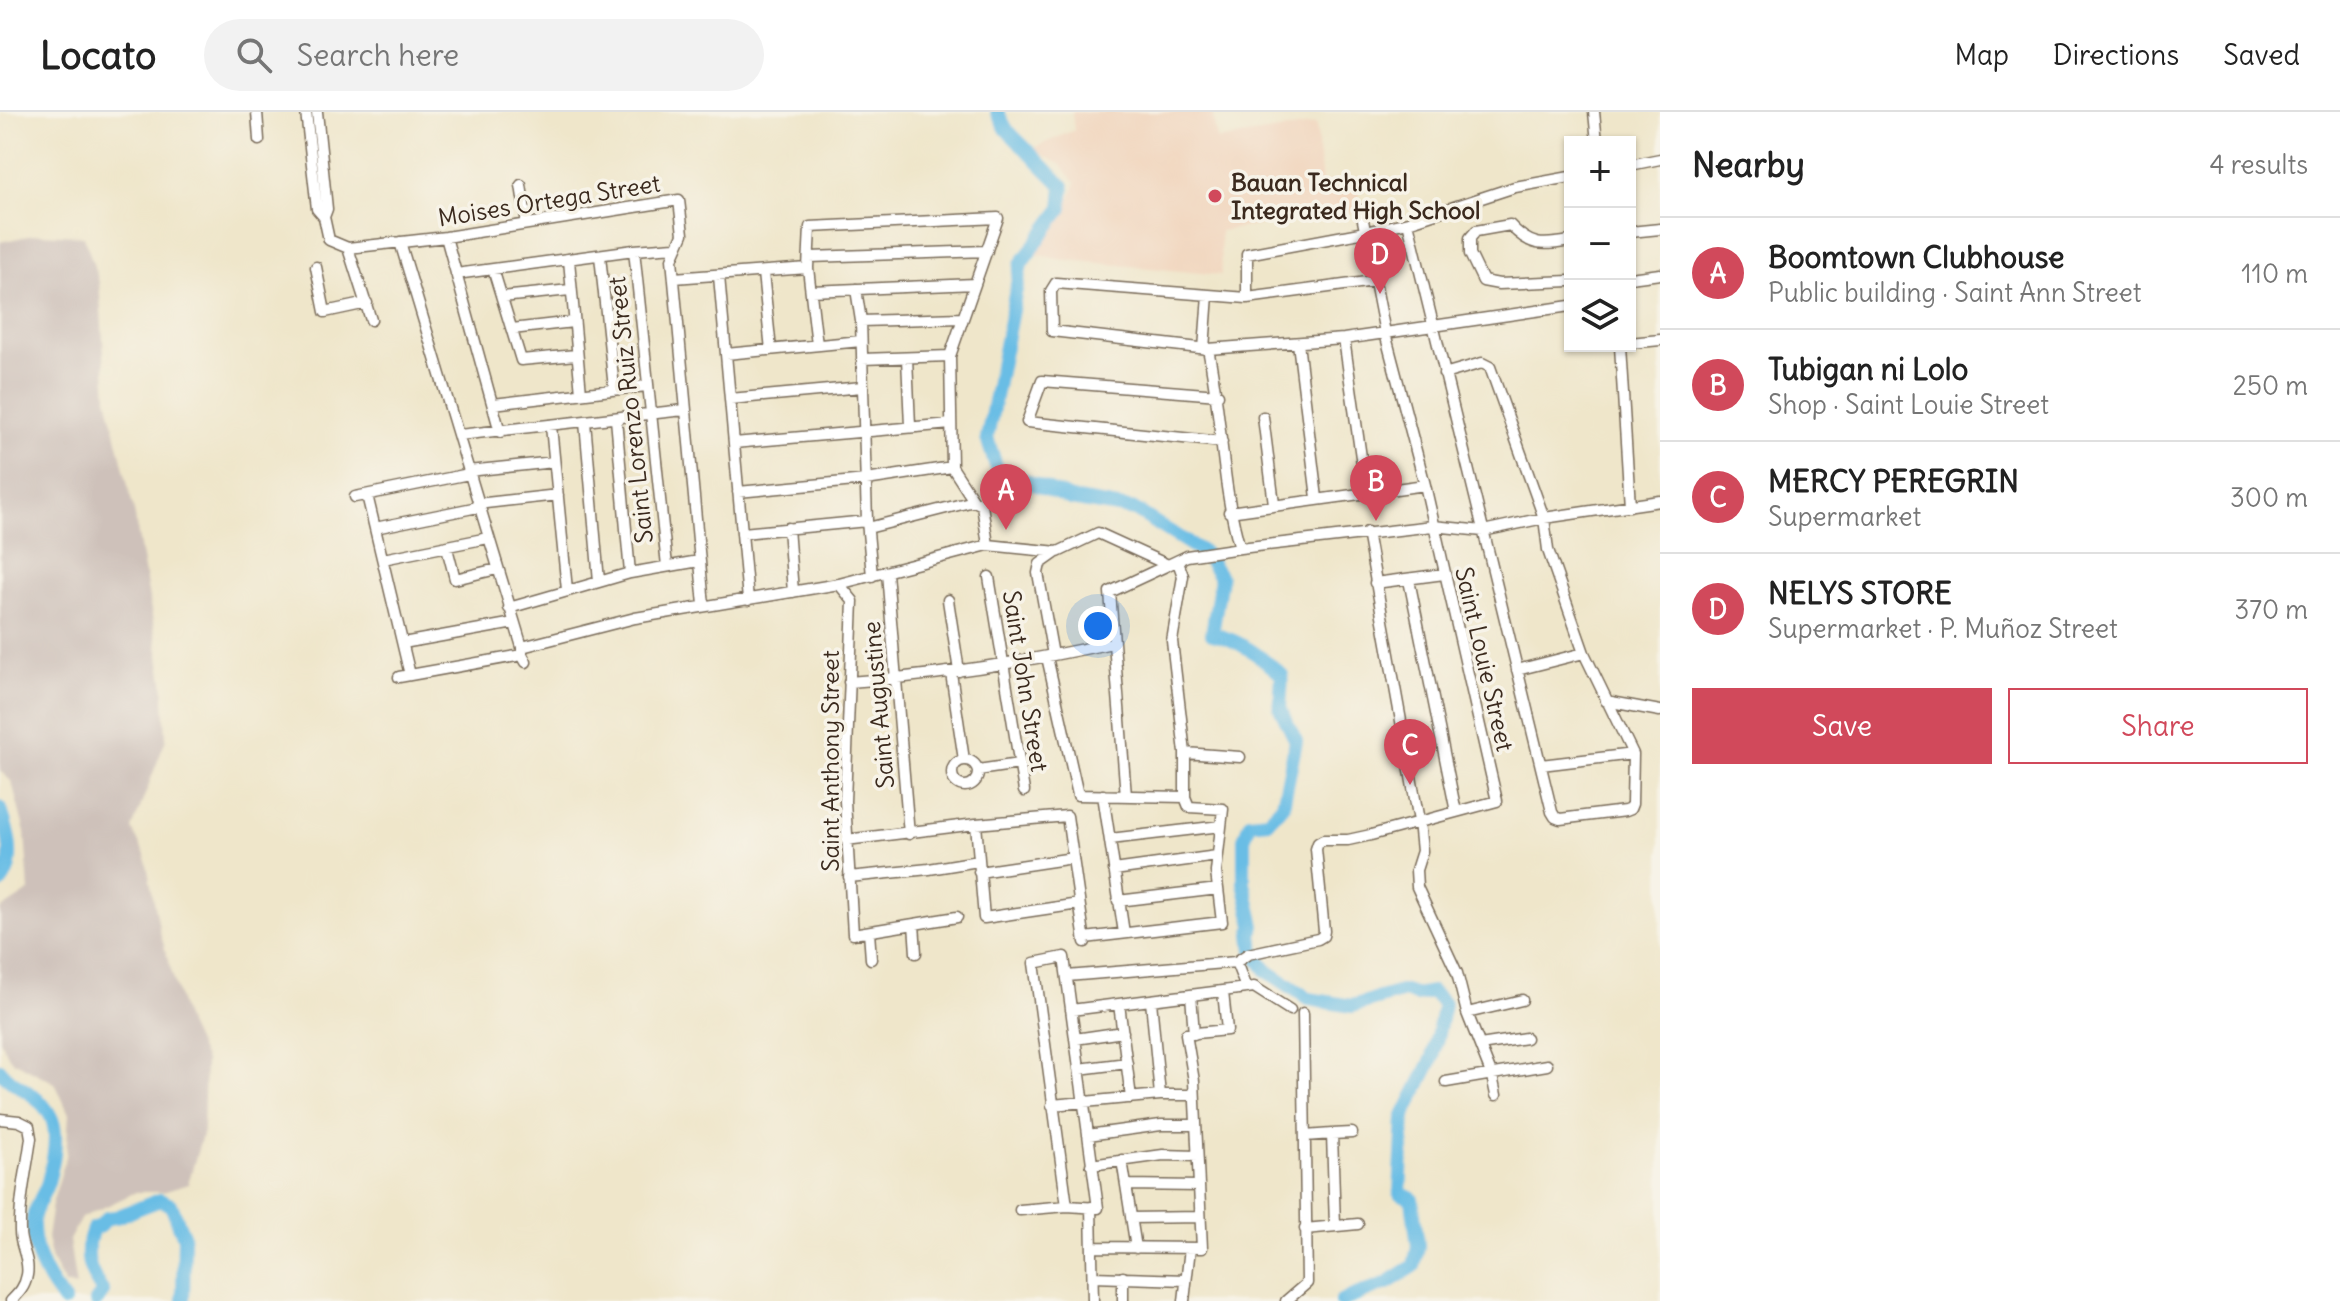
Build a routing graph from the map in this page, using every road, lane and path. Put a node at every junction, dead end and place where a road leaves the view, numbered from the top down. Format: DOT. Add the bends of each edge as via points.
graph roads {
  1 [pos="257,112"];
  2 [pos="306,112"];
  3 [pos="317,112"];
  4 [pos="1594,112"];
  5 [pos="1596,136"];
  6 [pos="259,140"];
  7 [pos="1660,159"];
  8 [pos="1636,164"];
  9 [pos="1564,178"];
  10 [pos="521,185"];
  11 [pos="1361,210"];
  12 [pos="324,217"];
  13 [pos="1408,222"];
  14 [pos="527,224"];
  15 [pos="1660,229"];
  16 [pos="1636,231"];
  17 [pos="1365,232"];
  18 [pos="446,237"];
  19 [pos="400,242"];
  20 [pos="1564,242"];
  21 [pos="675,247"];
  22 [pos="348,248"];
  23 [pos="634,250"];
  24 [pos="987,251"];
  25 [pos="600,256"];
  26 [pos="569,260"];
  27 [pos="809,262"];
  28 [pos="316,267"];
  29 [pos="493,269"];
  30 [pos="763,273"];
  31 [pos="456,274"];
  32 [pos="1660,274"];
  33 [pos="719,276"];
  34 [pos="1636,277"];
  35 [pos="674,278"];
  36 [pos="1374,281"];
  37 [pos="1564,281"];
  38 [pos="975,284"];
  39 [pos="856,289"];
  40 [pos="570,290"];
  41 [pos="811,291"];
  42 [pos="1208,295"];
  43 [pos="502,297"];
  44 [pos="1247,298"];
  45 [pos="367,303"];
  46 [pos="1564,307"];
  47 [pos="962,318"];
  48 [pos="371,320"];
  49 [pos="861,321"];
  50 [pos="573,322"];
  51 [pos="1433,325"];
  52 [pos="512,329"];
  53 [pos="1385,333"];
  54 [pos="1344,339"];
  55 [pos="1660,340"];
  56 [pos="861,341"];
  57 [pos="1636,342"];
  58 [pos="1298,343"];
  59 [pos="817,345"];
  60 [pos="1206,349"];
  61 [pos="771,350"];
  62 [pos="1620,352"];
  63 [pos="726,354"];
  64 [pos="576,355"];
  65 [pos="950,356"];
  66 [pos="907,358"];
  67 [pos="862,359"];
  68 [pos="1444,374"];
  69 [pos="646,386"];
  70 [pos="862,387"];
  71 [pos="614,388"];
  72 [pos="581,393"];
  73 [pos="1218,395"];
  74 [pos="730,399"];
  75 [pos="493,404"];
  76 [pos="684,410"];
  77 [pos="650,414"];
  78 [pos="1263,417"];
  79 [pos="616,419"];
  80 [pos="585,422"];
  81 [pos="951,424"];
  82 [pos="551,426"];
  83 [pos="910,426"];
  84 [pos="865,431"];
  85 [pos="500,432"];
  86 [pos="459,435"];
  87 [pos="1222,442"];
  88 [pos="734,443"];
  89 [pos="554,462"];
  90 [pos="952,467"];
  91 [pos="468,472"];
  92 [pos="866,480"];
  93 [pos="1425,485"];
  94 [pos="738,492"];
  95 [pos="1366,492"];
  96 [pos="558,495"];
  97 [pos="1317,498"];
  98 [pos="974,501"];
  99 [pos="1660,501"];
  100 [pos="1274,504"];
  101 [pos="478,505"];
  102 [pos="1630,506"];
  103 [pos="1229,512"];
  104 [pos="1544,518"];
  105 [pos="867,524"];
  106 [pos="1433,526"];
  107 [pos="375,528"];
  108 [pos="788,528"];
  109 [pos="1483,531"];
  110 [pos="1367,532"];
  111 [pos="743,533"];
  112 [pos="488,538"];
  113 [pos="988,545"];
  114 [pos="447,548"];
  115 [pos="1240,548"];
  116 [pos="1058,552"];
  117 [pos="383,559"];
  118 [pos="699,561"];
  119 [pos="1173,564"];
  120 [pos="667,566"];
  121 [pos="497,569"];
  122 [pos="630,573"];
  123 [pos="887,573"];
  124 [pos="1444,574"];
  125 [pos="872,576"];
  126 [pos="989,577"];
  127 [pos="1409,580"];
  128 [pos="599,581"];
  129 [pos="1375,583"];
  130 [pos="839,584"];
  131 [pos="567,590"];
  132 [pos="793,592"];
  133 [pos="748,600"];
  134 [pos="948,600"];
  135 [pos="704,605"];
  136 [pos="509,608"];
  137 [pos="514,623"];
  138 [pos="403,643"];
  139 [pos="1112,643"];
  140 [pos="1584,653"];
  141 [pos="523,655"];
  142 [pos="1050,656"];
  143 [pos="1002,665"];
  144 [pos="1517,670"];
  145 [pos="955,672"];
  146 [pos="896,679"];
  147 [pos="849,682"];
  148 [pos="1606,701"];
  149 [pos="1660,711"];
  150 [pos="1185,753"];
  151 [pos="1633,754"];
  152 [pos="1240,757"];
  153 [pos="964,760"];
  154 [pos="1019,764"];
  155 [pos="1541,765"];
  156 [pos="978,770"];
  157 [pos="1024,791"];
  158 [pos="1103,795"];
  159 [pos="1126,796"];
  160 [pos="1185,797"];
  161 [pos="1456,812"];
  162 [pos="1419,821"];
  163 [pos="976,824"];
  164 [pos="1221,826"];
  165 [pos="909,834"];
  166 [pos="1110,839"];
  167 [pos="846,840"];
  168 [pos="1217,856"];
  169 [pos="1073,858"];
  170 [pos="978,866"];
  171 [pos="1114,870"];
  172 [pos="849,877"];
  173 [pos="1218,889"];
  174 [pos="1118,901"];
  175 [pos="1079,904"];
  176 [pos="957,917"];
  177 [pos="914,924"];
  178 [pos="869,932"];
  179 [pos="1124,933"];
  180 [pos="916,953"];
  181 [pos="871,959"];
  182 [pos="1236,962"];
  183 [pos="1067,976"];
  184 [pos="1246,988"];
  185 [pos="1223,992"];
  186 [pos="1191,995"];
  187 [pos="1522,1000"];
  188 [pos="1151,1001"];
  189 [pos="1119,1004"];
  190 [pos="1071,1010"];
  191 [pos="1290,1010"];
  192 [pos="1303,1013"];
  193 [pos="1467,1013"];
  194 [pos="1123,1032"];
  195 [pos="1194,1034"];
  196 [pos="1526,1038"];
  197 [pos="1075,1039"];
  198 [pos="1480,1045"];
  199 [pos="1127,1063"];
  200 [pos="1547,1065"];
  201 [pos="1079,1069"];
  202 [pos="1492,1076"];
  203 [pos="1446,1082"];
  204 [pos="1160,1095"];
  205 [pos="1193,1095"];
  206 [pos="1496,1095"];
  207 [pos="1131,1098"];
  208 [pos="1082,1102"];
  209 [pos="1052,1105"];
  210 [pos="0,1119"];
  211 [pos="1196,1125"];
  212 [pos="1352,1133"];
  213 [pos="1332,1134"];
  214 [pos="1088,1135"];
  215 [pos="1305,1136"];
  216 [pos="1197,1156"];
  217 [pos="1122,1160"];
  218 [pos="1091,1165"];
  219 [pos="1126,1185"];
  220 [pos="1199,1186"];
  221 [pos="1067,1206"];
  222 [pos="1091,1207"];
  223 [pos="1020,1210"];
  224 [pos="1200,1217"];
  225 [pos="1131,1218"];
  226 [pos="1358,1224"];
  227 [pos="1335,1226"];
  228 [pos="1305,1229"];
  229 [pos="1092,1247"];
  230 [pos="1136,1248"];
  231 [pos="1190,1248"];
  232 [pos="1093,1277"];
  233 [pos="1123,1277"];
  234 [pos="1186,1280"];
  235 [pos="11,1301"];
  236 [pos="1093,1301"];
  237 [pos="1123,1301"];
  238 [pos="1184,1301"];
  239 [pos="1286,1301"];
  1 -- 6 [label="street"];
  2 -- 12 [label="street" via="317,209"];
  3 -- 12 [label="street"];
  4 -- 5 [label="street"];
  7 -- 8 [label="street"];
  9 -- 13 [label="street" via="1515,187"];
  10 -- 14 [label="street"];
  11 -- 17 [label="street, Saint Louie Street"];
  12 -- 22 [label="street" via="329,240"];
  13 -- 17 [label="street"];
  13 -- 51 [label="street"];
  14 -- 18 [label="street, Moises Ortega Street"];
  14 -- 21 [label="street, Moises Ortega Street" via="679,200 683,234"];
  15 -- 16 [label="street"];
  17 -- 36 [label="street, Saint Louie Street"];
  17 -- 44 [label="street" via="1247,254"];
  18 -- 19 [label="street, Moises Ortega Street"];
  18 -- 31 [label="street"];
  19 -- 22 [label="street, Moises Ortega Street"];
  19 -- 86 [label="street"];
  20 -- 37 [label="street" via="1547,245 1523,239 1510,225 1476,231 1470,238 1470,254 1483,281"];
  21 -- 23 [label="street"];
  21 -- 35 [label="street, Moises Ortega Street"];
  22 -- 45 [label="street"];
  23 -- 25 [label="street"];
  23 -- 69 [label="street, Saint Lorenzo Ruiz Street"];
  24 -- 27 [label="street"];
  24 -- 27 [label="street" via="998,218 810,227"];
  24 -- 38 [label="street"];
  25 -- 26 [label="street"];
  25 -- 71 [label="street"];
  26 -- 29 [label="street"];
  26 -- 40 [label="street"];
  27 -- 30 [label="street"];
  27 -- 41 [label="street"];
  28 -- 45 [label="street" via="325,312"];
  29 -- 31 [label="street"];
  29 -- 43 [label="street"];
  30 -- 33 [label="street"];
  30 -- 61 [label="street"];
  31 -- 75 [label="street"];
  32 -- 34 [label="street"];
  33 -- 35 [label="street"];
  33 -- 63 [label="street"];
  35 -- 76 [label="street, Moises Ortega Street"];
  36 -- 44 [label="street"];
  36 -- 53 [label="street, Saint Louie Street"];
  38 -- 39 [label="street"];
  38 -- 47 [label="street"];
  39 -- 41 [label="street"];
  39 -- 49 [label="street"];
  40 -- 43 [label="street"];
  40 -- 50 [label="street"];
  41 -- 59 [label="street"];
  42 -- 44 [label="street"];
  42 -- 60 [label="street"];
  42 -- 60 [label="street" via="1056,283 1051,291 1052,331"];
  43 -- 52 [label="street"];
  45 -- 48 [label="street"];
  46 -- 51 [label="street"];
  47 -- 49 [label="street"];
  47 -- 65 [label="street"];
  49 -- 56 [label="street"];
  50 -- 52 [label="street"];
  50 -- 64 [label="street"];
  51 -- 53 [label="street"];
  51 -- 68 [label="street"];
  52 -- 64 [label="street" via="521,360"];
  53 -- 54 [label="street"];
  53 -- 93 [label="street, Saint Louie Street"];
  54 -- 58 [label="street"];
  54 -- 95 [label="street"];
  55 -- 57 [label="street"];
  56 -- 59 [label="street"];
  56 -- 67 [label="street"];
  58 -- 60 [label="street"];
  58 -- 97 [label="street"];
  59 -- 61 [label="street"];
  60 -- 73 [label="street"];
  61 -- 63 [label="street"];
  62 -- 102 [label="street"];
  63 -- 74 [label="street"];
  64 -- 72 [label="street"];
  65 -- 66 [label="street"];
  65 -- 81 [label="street"];
  66 -- 67 [label="street"];
  66 -- 83 [label="street"];
  67 -- 70 [label="street"];
  68 -- 104 [label="street" via="1482,363 1490,367"];
  68 -- 109 [label="street"];
  69 -- 71 [label="street"];
  69 -- 77 [label="street, Saint Lorenzo Ruiz Street"];
  70 -- 74 [label="street"];
  70 -- 84 [label="street"];
  71 -- 72 [label="street"];
  72 -- 75 [label="street"];
  73 -- 87 [label="street"];
  73 -- 87 [label="street" via="1042,381 1027,422"];
  74 -- 88 [label="street"];
  75 -- 85 [label="street"];
  76 -- 77 [label="street"];
  76 -- 118 [label="street, Moises Ortega Street"];
  77 -- 79 [label="street"];
  77 -- 120 [label="street, Saint Lorenzo Ruiz Street"];
  78 -- 100 [label="street"];
  79 -- 80 [label="street"];
  79 -- 122 [label="street"];
  80 -- 82 [label="street"];
  80 -- 128 [label="street"];
  81 -- 83 [label="street"];
  81 -- 90 [label="street"];
  82 -- 85 [label="street"];
  82 -- 89 [label="street"];
  83 -- 84 [label="street"];
  84 -- 88 [label="street"];
  84 -- 92 [label="street"];
  85 -- 86 [label="street"];
  86 -- 91 [label="street"];
  87 -- 103 [label="street"];
  88 -- 94 [label="street"];
  89 -- 91 [label="street"];
  89 -- 96 [label="street"];
  90 -- 92 [label="street"];
  90 -- 98 [label="street"];
  91 -- 101 [label="street"];
  91 -- 107 [label="street" via="361,496"];
  92 -- 94 [label="street"];
  92 -- 105 [label="street"];
  93 -- 95 [label="street"];
  93 -- 106 [label="street, Saint Louie Street"];
  94 -- 111 [label="street"];
  95 -- 97 [label="street"];
  96 -- 101 [label="street"];
  96 -- 131 [label="street"];
  97 -- 100 [label="street"];
  98 -- 105 [label="street"];
  98 -- 113 [label="street" via="982,505"];
  99 -- 102 [label="street"];
  100 -- 103 [label="street"];
  101 -- 107 [label="street"];
  101 -- 112 [label="street"];
  102 -- 104 [label="street"];
  103 -- 115 [label="street"];
  104 -- 109 [label="street"];
  104 -- 140 [label="street" via="1548,550"];
  105 -- 108 [label="street"];
  105 -- 125 [label="street"];
  106 -- 109 [label="street"];
  106 -- 110 [label="street"];
  106 -- 124 [label="street, Saint Louie Street"];
  107 -- 117 [label="street"];
  108 -- 111 [label="street"];
  108 -- 132 [label="street"];
  109 -- 144 [label="street"];
  110 -- 115 [label="street"];
  110 -- 129 [label="street"];
  111 -- 133 [label="street"];
  112 -- 114 [label="street"];
  112 -- 121 [label="street"];
  113 -- 116 [label="street"];
  113 -- 123 [label="street"];
  114 -- 117 [label="street"];
  114 -- 121 [label="street" via="455,579"];
  115 -- 119 [label="street" via="1187,556"];
  116 -- 119 [label="street" via="1098,533"];
  116 -- 142 [label="street" via="1040,564 1038,573"];
  117 -- 138 [label="street"];
  118 -- 120 [label="street"];
  118 -- 135 [label="street, Moises Ortega Street"];
  119 -- 139 [label="street" via="1110,592"];
  119 -- 150 [label="street" via="1183,576 1172,641"];
  120 -- 122 [label="street"];
  121 -- 136 [label="street"];
  122 -- 128 [label="street"];
  123 -- 125 [label="street"];
  123 -- 146 [label="street, Saint Augustine"];
  124 -- 127 [label="street"];
  124 -- 161 [label="street, Saint Louie Street" via="1497,801"];
  125 -- 130 [label="street"];
  126 -- 143 [label="street, Saint John Street"];
  127 -- 129 [label="street"];
  127 -- 161 [label="street"];
  128 -- 131 [label="street"];
  129 -- 162 [label="street"];
  130 -- 132 [label="street"];
  130 -- 147 [label="street, Saint Anthony Street" via="853,601"];
  131 -- 136 [label="street"];
  132 -- 133 [label="street"];
  133 -- 135 [label="street"];
  134 -- 145 [label="street"];
  135 -- 141 [label="street" via="635,618"];
  136 -- 137 [label="street"];
  137 -- 138 [label="street"];
  137 -- 141 [label="street"];
  138 -- 141 [label="street" via="404,676"];
  139 -- 142 [label="street"];
  139 -- 159 [label="street"];
  140 -- 144 [label="street"];
  140 -- 148 [label="street"];
  142 -- 143 [label="street"];
  142 -- 158 [label="street" via="1078,795"];
  143 -- 145 [label="street"];
  143 -- 154 [label="street, Saint John Street"];
  144 -- 155 [label="street"];
  145 -- 146 [label="street"];
  145 -- 153 [label="street"];
  146 -- 147 [label="street"];
  146 -- 165 [label="street, Saint Augustine"];
  147 -- 167 [label="street, Saint Anthony Street"];
  148 -- 149 [label="street"];
  148 -- 151 [label="street"];
  150 -- 152 [label="street"];
  150 -- 160 [label="street"];
  151 -- 155 [label="street"];
  151 -- 155 [label="street" via="1630,809 1560,819 1555,817"];
  153 -- 156 [label="street"];
  153 -- 156 [label="street" via="953,770 958,783 972,784"];
  154 -- 156 [label="street"];
  154 -- 157 [label="street, Saint John Street"];
  158 -- 159 [label="street"];
  158 -- 166 [label="street"];
  159 -- 160 [label="street"];
  160 -- 164 [label="street" via="1189,807 1223,809"];
  161 -- 162 [label="street"];
  162 -- 182 [label="street" via="1318,843 1323,936 1248,954"];
  162 -- 193 [label="street" via="1417,887 1446,946"];
  163 -- 165 [label="street"];
  163 -- 169 [label="street" via="1067,816"];
  163 -- 170 [label="street"];
  164 -- 166 [label="street"];
  164 -- 168 [label="street"];
  165 -- 167 [label="street"];
  166 -- 171 [label="street"];
  167 -- 172 [label="street, Saint Anthony Street"];
  168 -- 171 [label="street"];
  168 -- 173 [label="street"];
  169 -- 170 [label="street"];
  169 -- 175 [label="street"];
  170 -- 172 [label="street"];
  170 -- 175 [label="street" via="984,918"];
  171 -- 174 [label="street"];
  172 -- 178 [label="street, Saint Anthony Street" via="853,934"];
  173 -- 174 [label="street"];
  173 -- 179 [label="street" via="1222,922"];
  174 -- 179 [label="street"];
  175 -- 179 [label="street" via="1085,940"];
  176 -- 177 [label="street"];
  177 -- 178 [label="street"];
  177 -- 180 [label="street"];
  178 -- 181 [label="street"];
  182 -- 183 [label="street"];
  182 -- 184 [label="street"];
  183 -- 190 [label="street"];
  183 -- 209 [label="street" via="1064,957 1034,963"];
  184 -- 185 [label="street"];
  184 -- 191 [label="street" via="1254,987"];
  185 -- 186 [label="street"];
  185 -- 195 [label="street" via="1227,1030"];
  186 -- 188 [label="street"];
  186 -- 195 [label="street"];
  187 -- 193 [label="street"];
  188 -- 189 [label="street"];
  188 -- 204 [label="street"];
  189 -- 190 [label="street"];
  189 -- 194 [label="street"];
  190 -- 197 [label="street"];
  192 -- 215 [label="street"];
  193 -- 198 [label="street"];
  194 -- 197 [label="street"];
  194 -- 199 [label="street"];
  195 -- 205 [label="street" via="1186,1034"];
  196 -- 198 [label="street"];
  197 -- 201 [label="street"];
  198 -- 202 [label="street"];
  199 -- 201 [label="street"];
  199 -- 207 [label="street"];
  200 -- 202 [label="street"];
  201 -- 208 [label="street"];
  202 -- 203 [label="street"];
  202 -- 206 [label="street"];
  204 -- 205 [label="street"];
  204 -- 207 [label="street"];
  205 -- 211 [label="street"];
  207 -- 208 [label="street"];
  208 -- 209 [label="street"];
  208 -- 214 [label="street"];
  209 -- 221 [label="street"];
  210 -- 235 [label="street" via="29,1126 31,1138 20,1213 27,1278"];
  211 -- 214 [label="street"];
  211 -- 216 [label="street"];
  212 -- 213 [label="street"];
  213 -- 215 [label="street"];
  213 -- 227 [label="street"];
  214 -- 218 [label="street"];
  215 -- 228 [label="street"];
  216 -- 217 [label="street"];
  216 -- 220 [label="street"];
  217 -- 218 [label="street"];
  217 -- 219 [label="street"];
  218 -- 222 [label="street" via="1098,1208"];
  219 -- 220 [label="street"];
  219 -- 225 [label="street"];
  220 -- 224 [label="street"];
  221 -- 222 [label="street"];
  221 -- 223 [label="street"];
  222 -- 229 [label="street"];
  224 -- 225 [label="street"];
  224 -- 231 [label="street" via="1202,1248"];
  225 -- 230 [label="street"];
  226 -- 227 [label="street"];
  227 -- 228 [label="street"];
  228 -- 239 [label="street" via="1307,1283"];
  229 -- 230 [label="street"];
  229 -- 232 [label="street"];
  230 -- 231 [label="street"];
  231 -- 234 [label="street"];
  232 -- 233 [label="street"];
  232 -- 236 [label="street"];
  233 -- 234 [label="street"];
  233 -- 237 [label="street"];
  234 -- 238 [label="street"];
}
